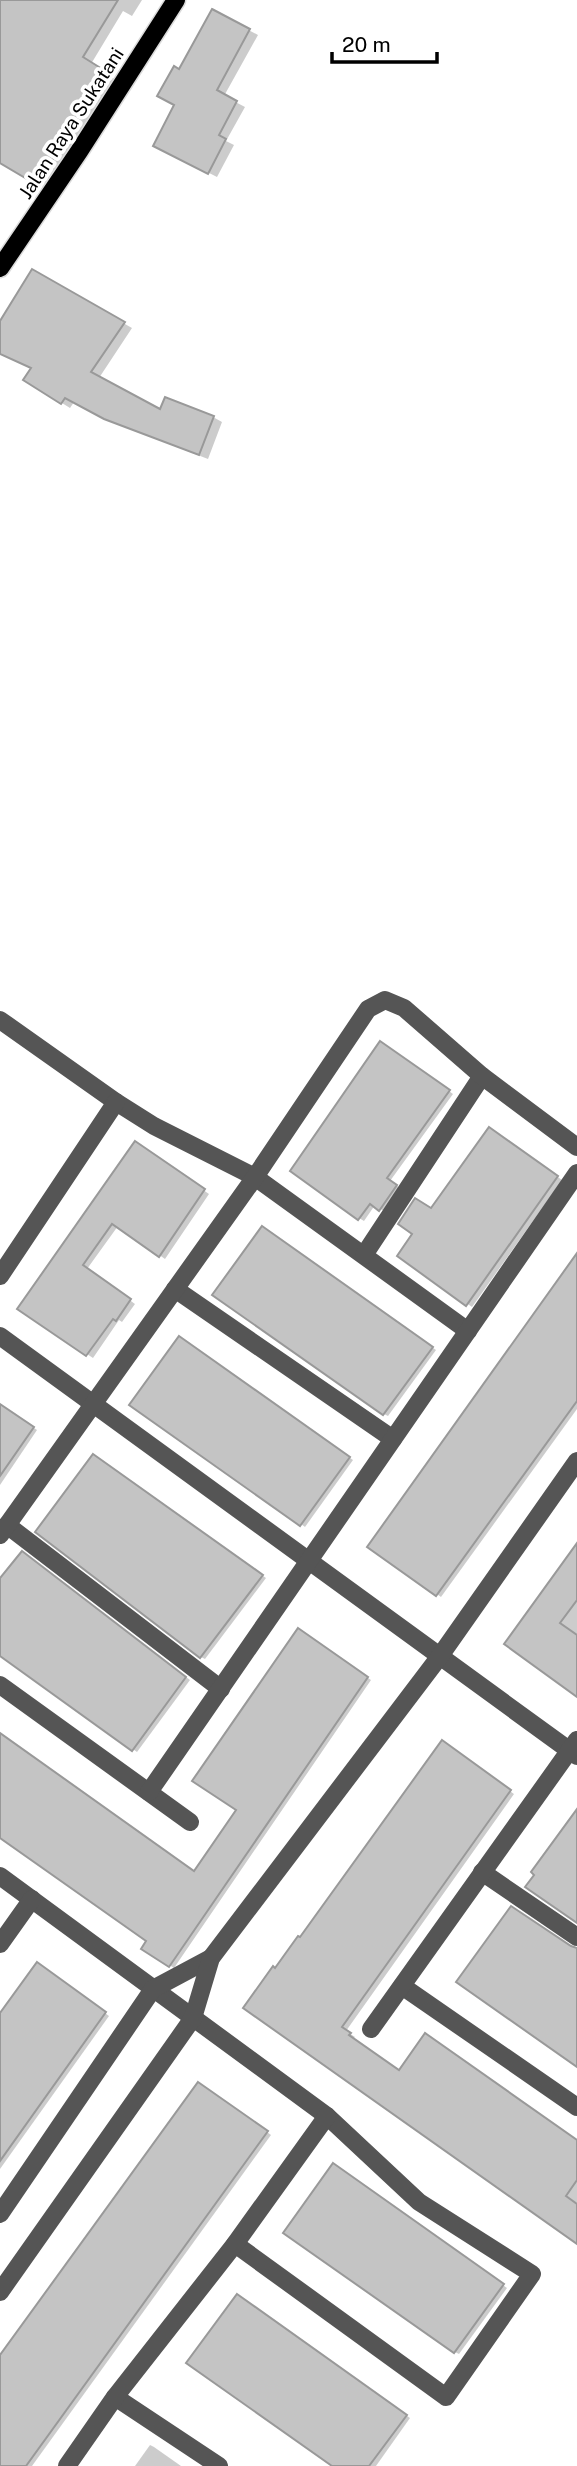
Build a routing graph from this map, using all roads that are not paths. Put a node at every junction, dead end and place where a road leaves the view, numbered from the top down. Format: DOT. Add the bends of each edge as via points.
graph roads {
  1 [pos="176,0"];
  2 [pos="0,268"];
  3 [pos="0,1020"];
  4 [pos="482,1076"];
  5 [pos="116,1102"];
  6 [pos="577,1147"];
  7 [pos="577,1173"];
  8 [pos="255,1177"];
  9 [pos="364,1255"];
  10 [pos="0,1276"];
  11 [pos="175,1289"];
  12 [pos="468,1331"];
  13 [pos="0,1336"];
  14 [pos="93,1404"];
  15 [pos="393,1439"];
  16 [pos="577,1461"];
  17 [pos="4,1530"];
  18 [pos="309,1561"];
  19 [pos="440,1656"];
  20 [pos="0,1685"];
  21 [pos="221,1689"];
  22 [pos="574,1749"];
  23 [pos="149,1792"];
  24 [pos="190,1822"];
  25 [pos="482,1872"];
  26 [pos="0,1876"];
  27 [pos="32,1899"];
  28 [pos="577,1937"];
  29 [pos="0,1944"];
  30 [pos="211,1958"];
  31 [pos="402,1986"];
  32 [pos="153,1989"];
  33 [pos="193,2018"];
  34 [pos="371,2029"];
  35 [pos="577,2107"];
  36 [pos="327,2116"];
  37 [pos="0,2214"];
  38 [pos="234,2244"];
  39 [pos="0,2291"];
  40 [pos="115,2397"];
  41 [pos="67,2466"];
  42 [pos="219,2466"];
  1 -- 2 [label="main road, Jalan Raya Sukatani"];
  3 -- 5 [label="street"];
  4 -- 6 [label="street"];
  4 -- 8 [label="street" via="404,1008 385,1000 368,1009"];
  4 -- 9 [label="street"];
  5 -- 8 [label="street"];
  5 -- 10 [label="street"];
  7 -- 12 [label="street"];
  8 -- 9 [label="street"];
  8 -- 11 [label="street"];
  9 -- 12 [label="street"];
  11 -- 14 [label="street"];
  11 -- 15 [label="street"];
  12 -- 15 [label="street"];
  13 -- 14 [label="street"];
  14 -- 17 [label="street"];
  14 -- 18 [label="street"];
  15 -- 18 [label="street"];
  16 -- 19 [label="street"];
  17 -- 21 [label="street"];
  18 -- 19 [label="street"];
  18 -- 21 [label="street"];
  19 -- 22 [label="street"];
  19 -- 30 [label="street"];
  20 -- 23 [label="street"];
  21 -- 23 [label="street"];
  22 -- 25 [label="street"];
  23 -- 24 [label="street"];
  25 -- 28 [label="street"];
  25 -- 31 [label="street"];
  26 -- 27 [label="street"];
  27 -- 29 [label="street"];
  27 -- 32 [label="street"];
  30 -- 32 [label="street"];
  30 -- 33 [label="street"];
  31 -- 34 [label="street"];
  31 -- 35 [label="street"];
  32 -- 33 [label="street"];
  32 -- 37 [label="street"];
  33 -- 36 [label="street"];
  33 -- 39 [label="street"];
  36 -- 38 [label="street"];
  36 -- 38 [label="street" via="419,2202 532,2274 446,2398"];
  38 -- 40 [label="street"];
  40 -- 41 [label="street"];
  40 -- 42 [label="street"];
}
